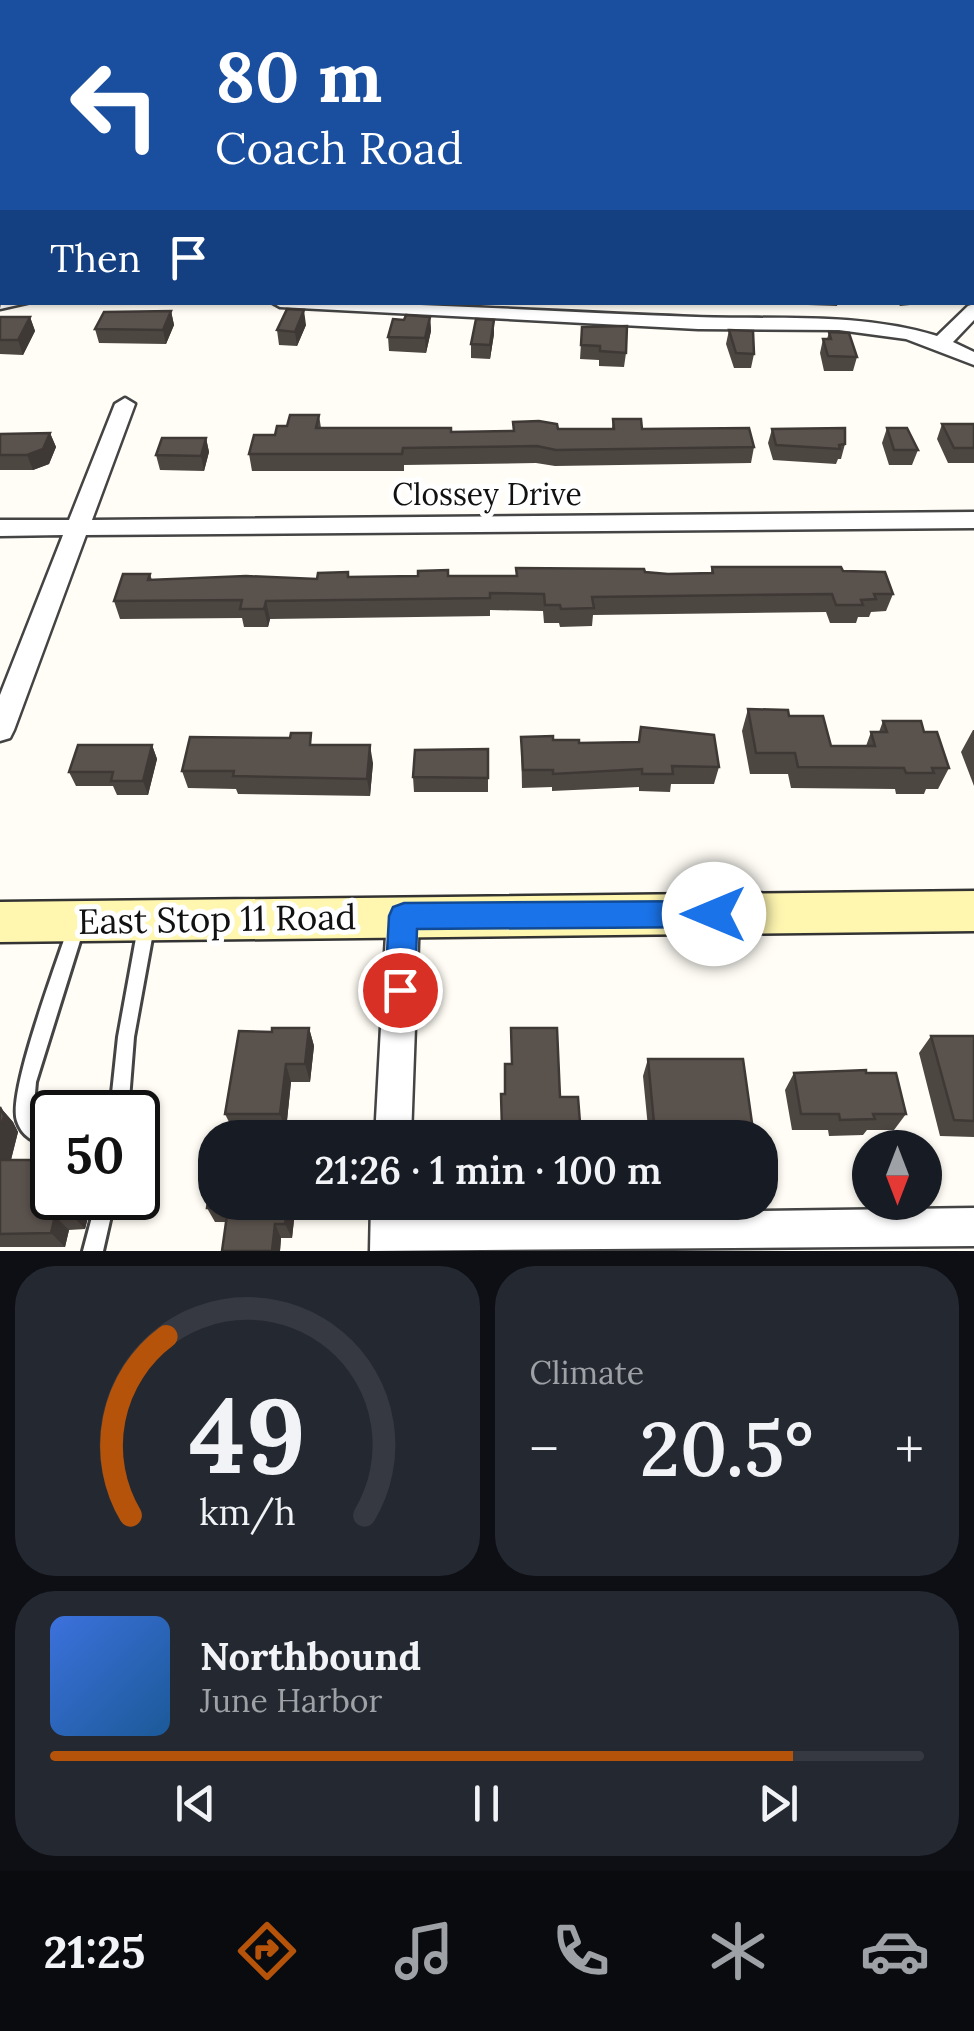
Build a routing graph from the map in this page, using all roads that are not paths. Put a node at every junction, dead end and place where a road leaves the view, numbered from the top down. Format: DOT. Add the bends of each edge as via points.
graph roads {
  1 [pos="341,305"];
  2 [pos="974,310"];
  3 [pos="942,343"];
  4 [pos="974,358"];
  5 [pos="125,404"];
  6 [pos="974,520"];
  7 [pos="78,527"];
  8 [pos="0,528"];
  9 [pos="0,730"];
  10 [pos="974,911"];
  11 [pos="404,916"];
  12 [pos="147,920"];
  13 [pos="78,921"];
  14 [pos="0,922"];
  15 [pos="121,1090"];
  16 [pos="394,1120"];
  17 [pos="30,1126"];
  18 [pos="100,1220"];
  19 [pos="974,1227"];
  20 [pos="388,1229"];
  21 [pos="92,1251"];
  1 -- 3 [label="street" via="859,326"];
  2 -- 3 [label="street"];
  3 -- 4 [label="street"];
  5 -- 7 [label="street"];
  6 -- 7 [label="street, Clossey Drive"];
  7 -- 8 [label="street, Clossey Drive"];
  7 -- 9 [label="street"];
  10 -- 11 [label="main road, East Stop 11 Road"];
  11 -- 12 [label="main road, East Stop 11 Road"];
  11 -- 16 [label="street"];
  12 -- 13 [label="main road, East Stop 11 Road"];
  12 -- 15 [label="lane"];
  13 -- 14 [label="main road, East Stop 11 Road"];
  13 -- 17 [label="lane" via="27,1082 24,1118"];
  18 -- 21 [label="lane"];
  19 -- 20 [label="street"];
}
